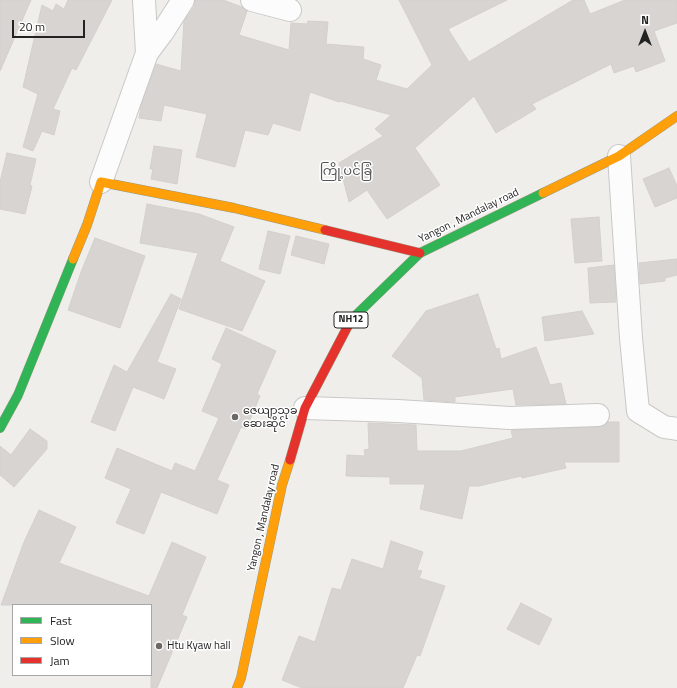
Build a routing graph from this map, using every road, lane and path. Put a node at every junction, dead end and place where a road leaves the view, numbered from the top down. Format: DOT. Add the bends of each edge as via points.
graph roads {
  1 [pos="144,0"];
  2 [pos="183,0"];
  3 [pos="252,0"];
  4 [pos="290,10"];
  5 [pos="147,53"];
  6 [pos="677,116"];
  7 [pos="619,156"];
  8 [pos="101,182"];
  9 [pos="420,253"];
  10 [pos="305,408"];
  11 [pos="598,415"];
  12 [pos="0,428"];
  13 [pos="677,429"];
  14 [pos="237,688"];
  1 -- 5 [label="street"];
  2 -- 5 [label="street"];
  3 -- 4 [label="street"];
  5 -- 8 [label="street"];
  6 -- 7 [label="main road, Yangon , Mandalay road / NH12"];
  7 -- 9 [label="main road, Yangon , Mandalay road / NH12"];
  7 -- 13 [label="street" via="638,411 664,427"];
  8 -- 9 [label="main road" via="234,208"];
  8 -- 12 [label="main road" via="87,225 18,396"];
  9 -- 10 [label="main road, Yangon , Mandalay road / NH12" via="351,320"];
  10 -- 11 [label="street" via="510,418"];
  10 -- 14 [label="main road, Yangon , Mandalay road / NH12" via="282,485"];
}
